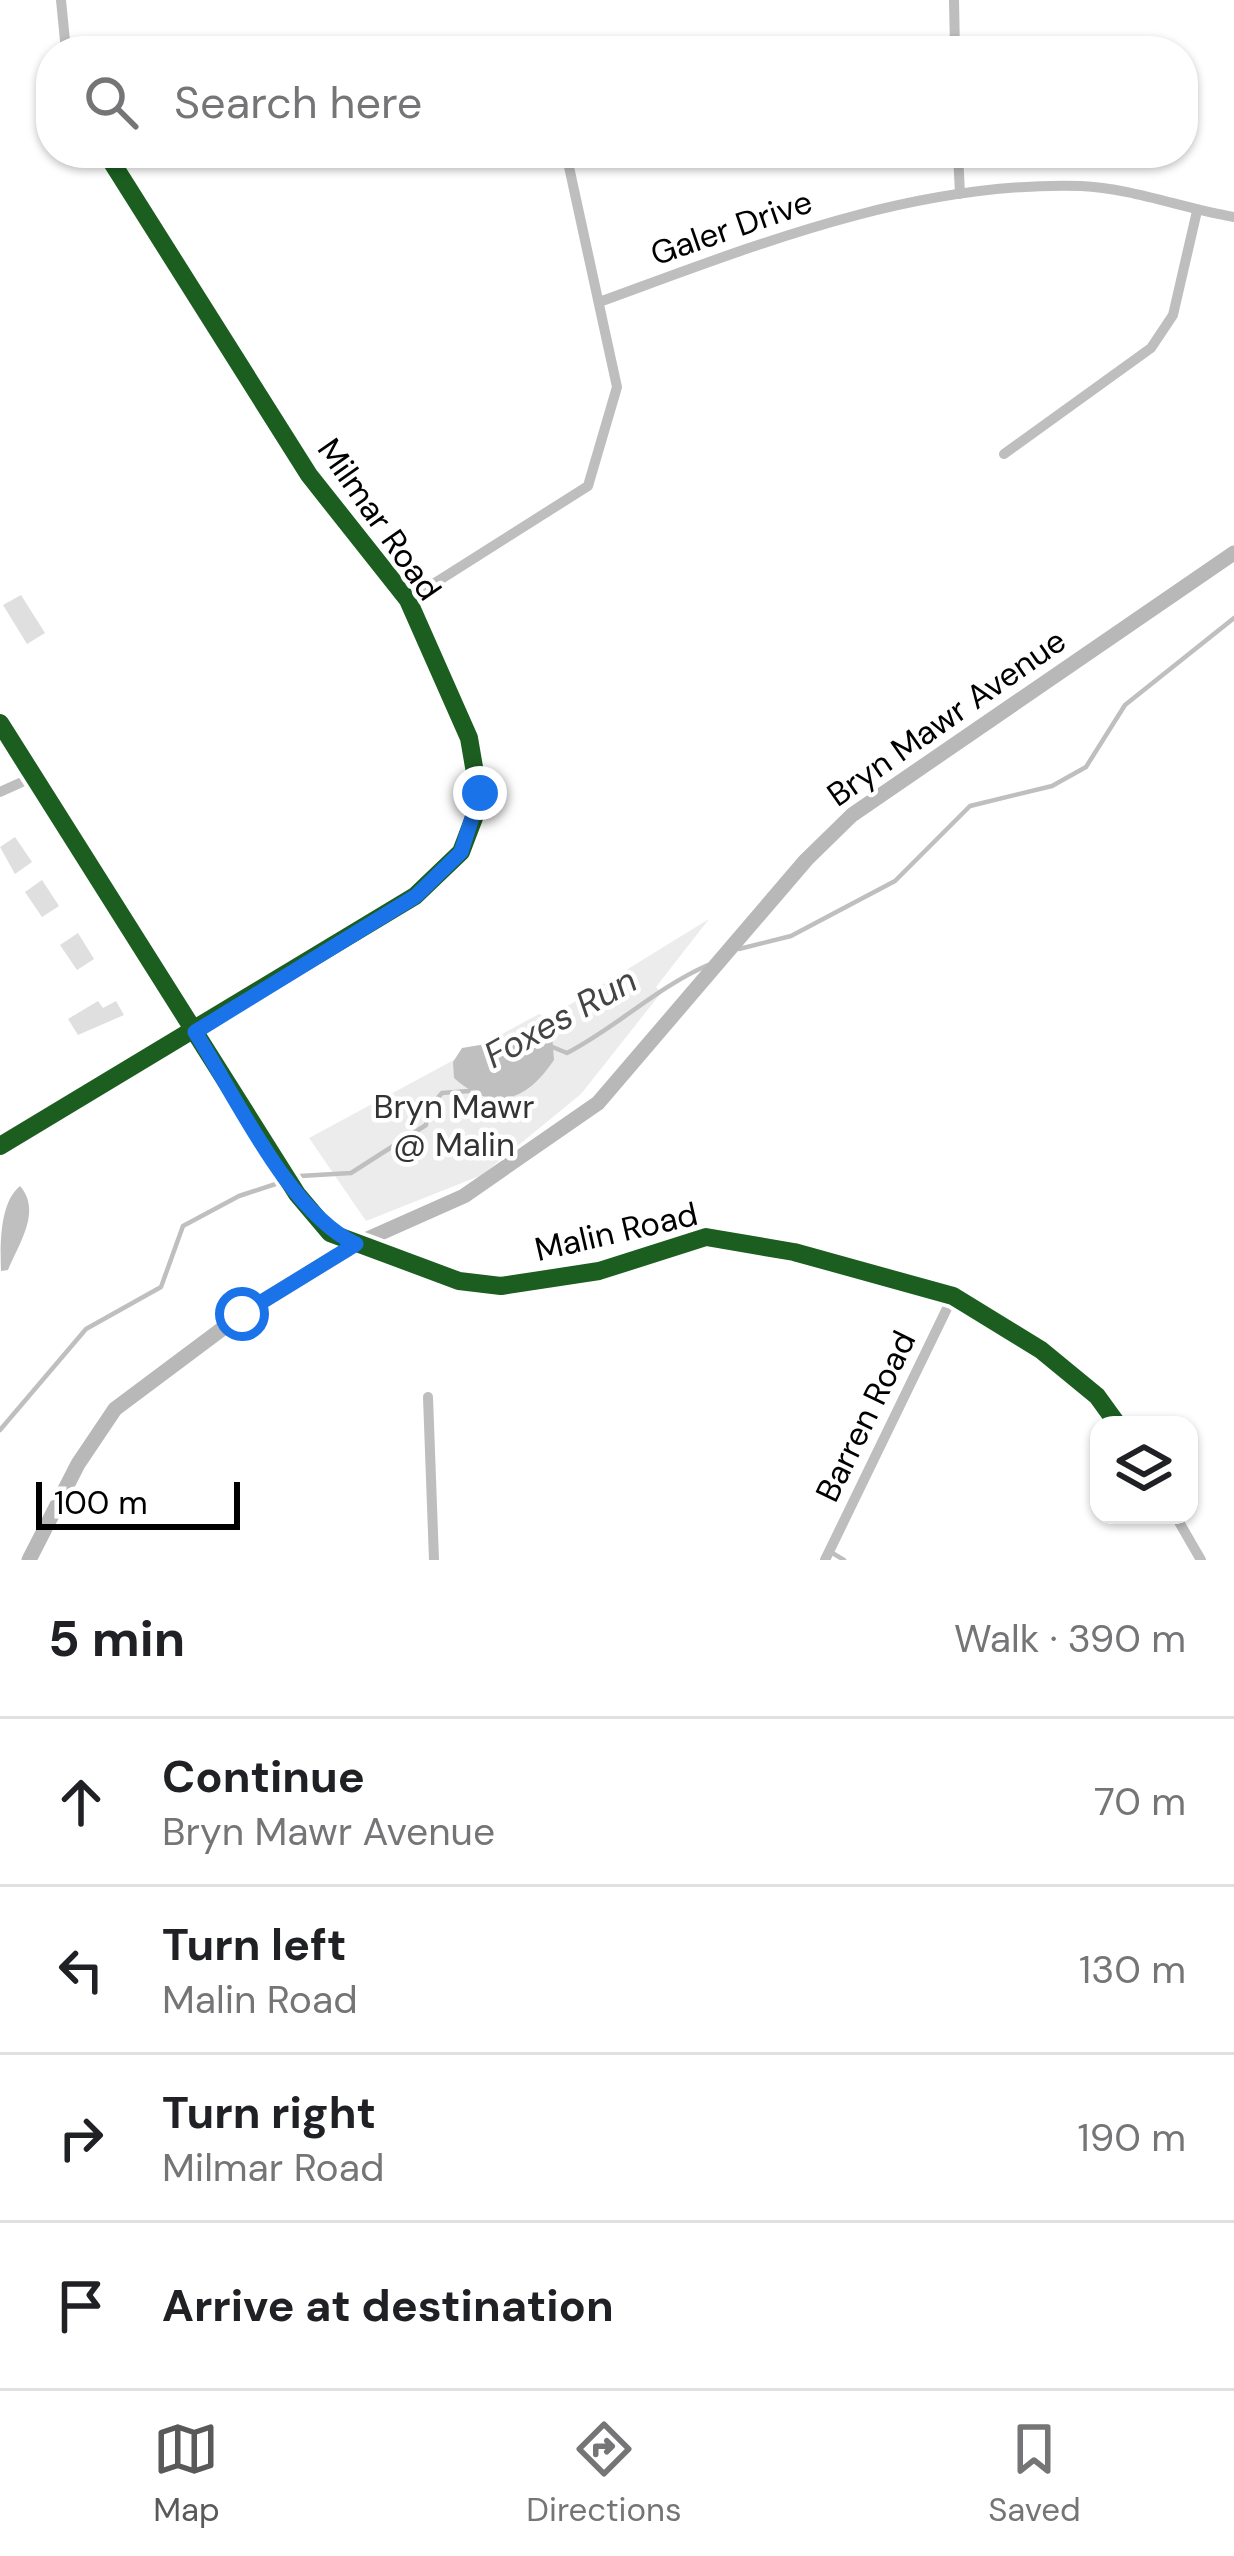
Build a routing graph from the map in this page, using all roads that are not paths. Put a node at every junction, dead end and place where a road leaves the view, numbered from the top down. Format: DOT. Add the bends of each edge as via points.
graph roads {
  1 [pos="61,0"];
  2 [pos="953,0"];
  3 [pos="65,36"];
  4 [pos="954,36"];
  5 [pos="115,168"];
  6 [pos="570,168"];
  7 [pos="958,168"];
  8 [pos="959,194"];
  9 [pos="1197,211"];
  10 [pos="1234,217"];
  11 [pos="602,301"];
  12 [pos="1004,454"];
  13 [pos="1234,553"];
  14 [pos="408,600"];
  15 [pos="0,723"];
  16 [pos="33,777"];
  17 [pos="0,792"];
  18 [pos="195,1032"];
  19 [pos="0,1146"];
  20 [pos="356,1244"];
  21 [pos="953,1296"];
  22 [pos="428,1396"];
  23 [pos="1111,1416"];
  24 [pos="1180,1524"];
  25 [pos="827,1556"];
  26 [pos="29,1560"];
  27 [pos="434,1560"];
  28 [pos="844,1560"];
  29 [pos="1201,1560"];
  1 -- 3 [label="street"];
  2 -- 4 [label="street"];
  5 -- 14 [label="street, Milmar Road" via="309,475"];
  6 -- 11 [label="street"];
  7 -- 8 [label="street"];
  8 -- 9 [label="street, Galer Drive" via="1084,186"];
  8 -- 11 [label="street, Galer Drive" via="808,226"];
  9 -- 10 [label="street, Galer Drive"];
  9 -- 12 [label="street" via="1173,315 1151,347"];
  11 -- 14 [label="street" via="617,387 588,486"];
  13 -- 20 [label="main road, Bryn Mawr Avenue" via="852,815 598,1102 464,1196"];
  14 -- 18 [label="street, Milmar Road" via="469,738 480,793 461,852 416,896"];
  15 -- 16 [label="street, Malin Road"];
  16 -- 17 [label="street"];
  16 -- 18 [label="street, Malin Road"];
  18 -- 19 [label="street, Milmar Road"];
  18 -- 20 [label="street, Malin Road" via="294,1188 330,1232"];
  20 -- 21 [label="street, Malin Road" via="439,1276 501,1286 599,1271 706,1237"];
  20 -- 26 [label="main road, Bryn Mawr Avenue" via="242,1314 115,1408"];
  21 -- 23 [label="street, Malin Road" via="1041,1350"];
  21 -- 25 [label="street, Barren Road"];
  22 -- 27 [label="street"];
  24 -- 29 [label="street"];
  25 -- 28 [label="lane"];
}
